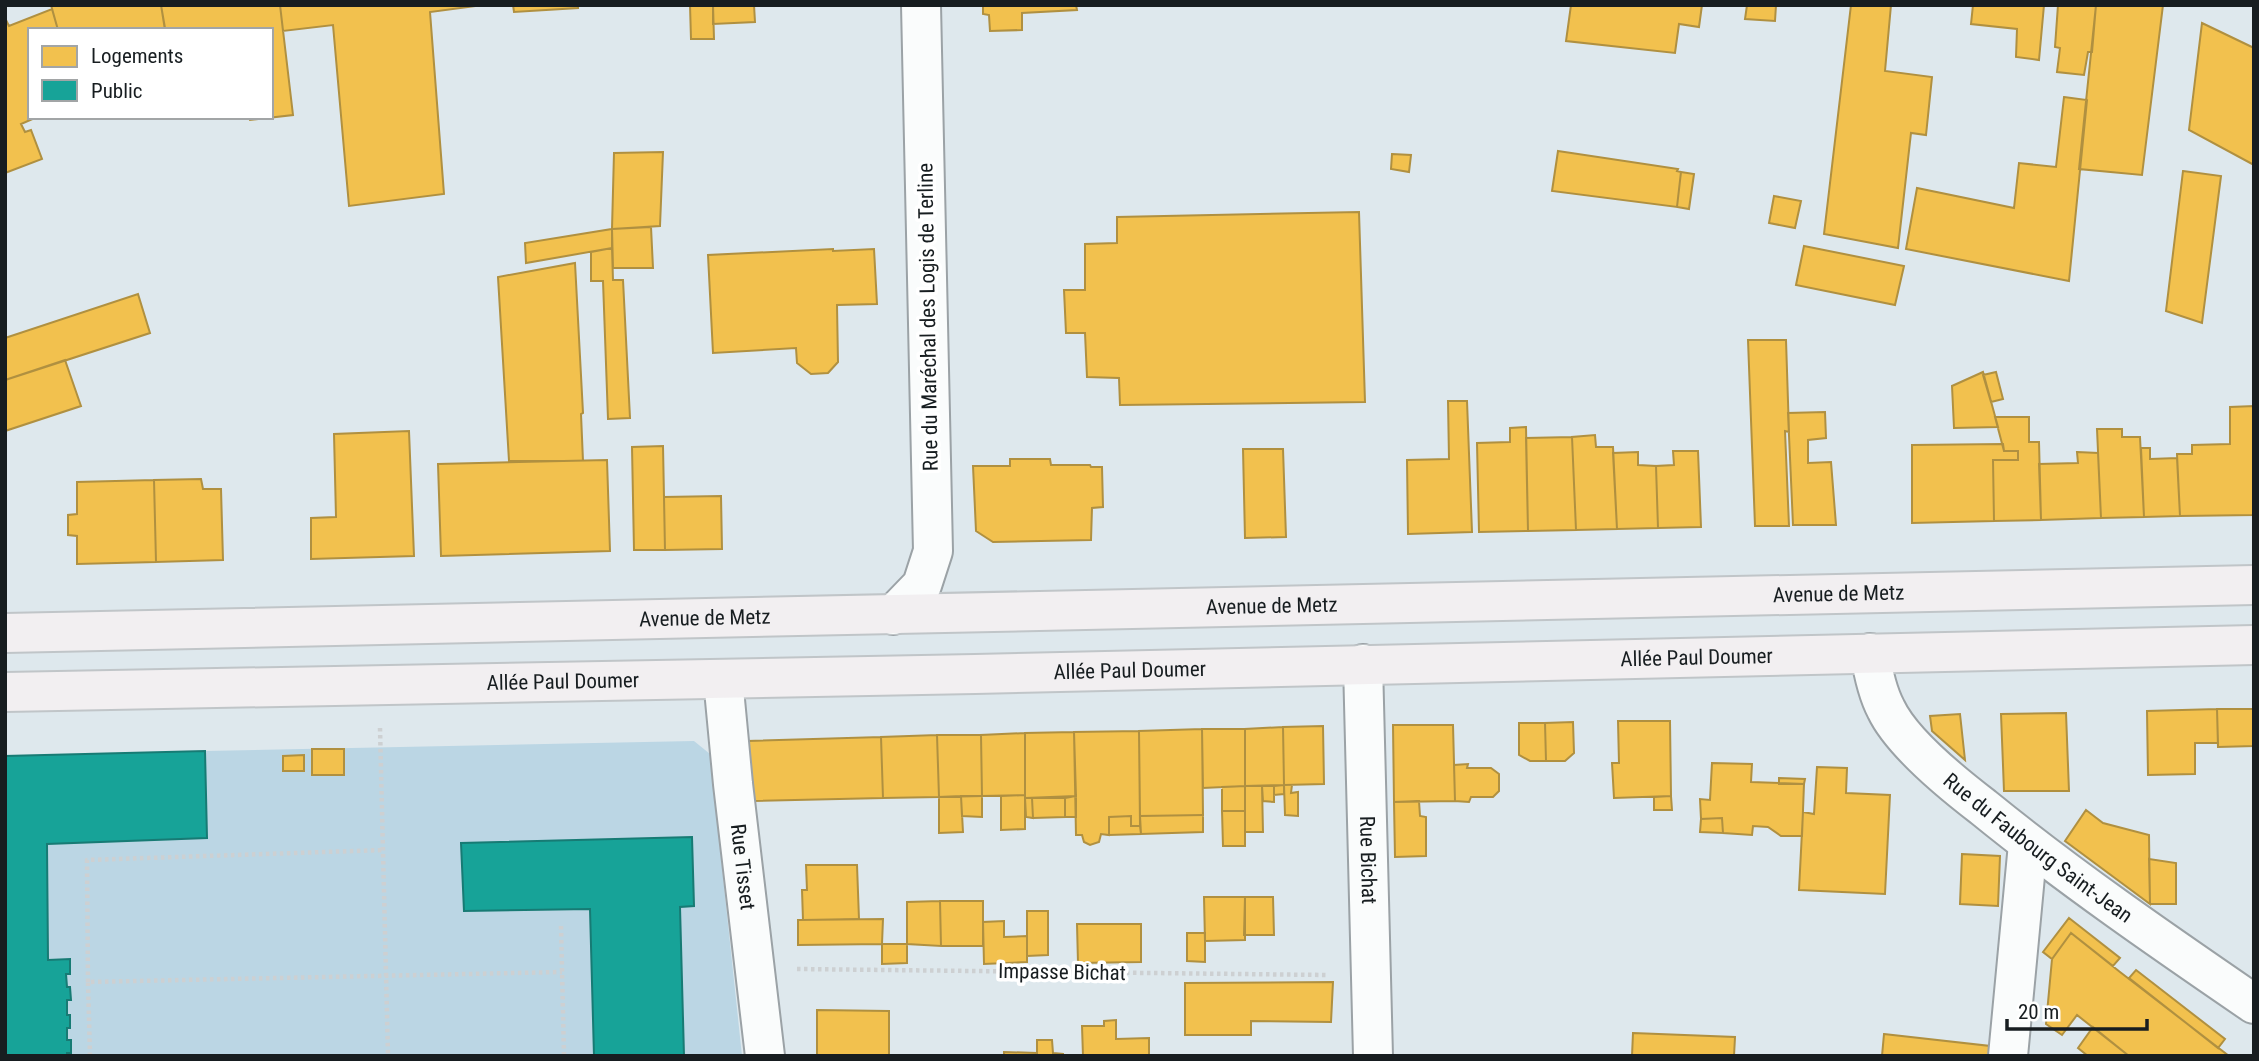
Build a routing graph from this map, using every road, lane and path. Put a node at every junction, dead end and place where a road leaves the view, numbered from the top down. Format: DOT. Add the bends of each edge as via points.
graph roads {
  1 [pos="921,5"];
  2 [pos="2254,585"];
  3 [pos="893,615"];
  4 [pos="5,633"];
  5 [pos="2254,645"];
  6 [pos="1870,653"];
  7 [pos="1363,664"];
  8 [pos="723,679"];
  9 [pos="378,685"];
  10 [pos="5,692"];
  11 [pos="2028,844"];
  12 [pos="384,850"];
  13 [pos="561,926"];
  14 [pos="754,968"];
  15 [pos="562,972"];
  16 [pos="1370,975"];
  17 [pos="387,976"];
  18 [pos="88,982"];
  19 [pos="2254,1004"];
  20 [pos="90,1056"];
  21 [pos="388,1056"];
  22 [pos="564,1056"];
  23 [pos="765,1056"];
  24 [pos="1373,1056"];
  25 [pos="2008,1056"];
  1 -- 3 [label="street, Rue du Maréchal des Logis de Terline" via="933,551 922,585"];
  2 -- 3 [label="main road, Avenue de Metz"];
  3 -- 4 [label="main road, Avenue de Metz"];
  5 -- 6 [label="main road, Allée Paul Doumer"];
  6 -- 7 [label="main road, Allée Paul Doumer"];
  6 -- 11 [label="street, Rue du Faubourg Saint-Jean" via="1886,711 1913,746"];
  7 -- 8 [label="main road, Allée Paul Doumer"];
  7 -- 16 [label="street, Rue Bichat"];
  8 -- 9 [label="main road, Allée Paul Doumer"];
  8 -- 14 [label="street, Rue Tisset"];
  9 -- 10 [label="main road, Allée Paul Doumer"];
  9 -- 12 [label="path"];
  11 -- 19 [label="street, Rue du Faubourg Saint-Jean"];
  11 -- 25 [label="street"];
  12 -- 17 [label="path"];
  12 -- 18 [label="path" via="86,860"];
  13 -- 15 [label="path"];
  14 -- 16 [label="path, Impasse Bichat"];
  14 -- 23 [label="street, Rue Tisset"];
  15 -- 17 [label="path"];
  15 -- 22 [label="path"];
  16 -- 24 [label="street, Rue Bichat"];
  17 -- 18 [label="path"];
  17 -- 21 [label="path"];
  18 -- 20 [label="path"];
}
